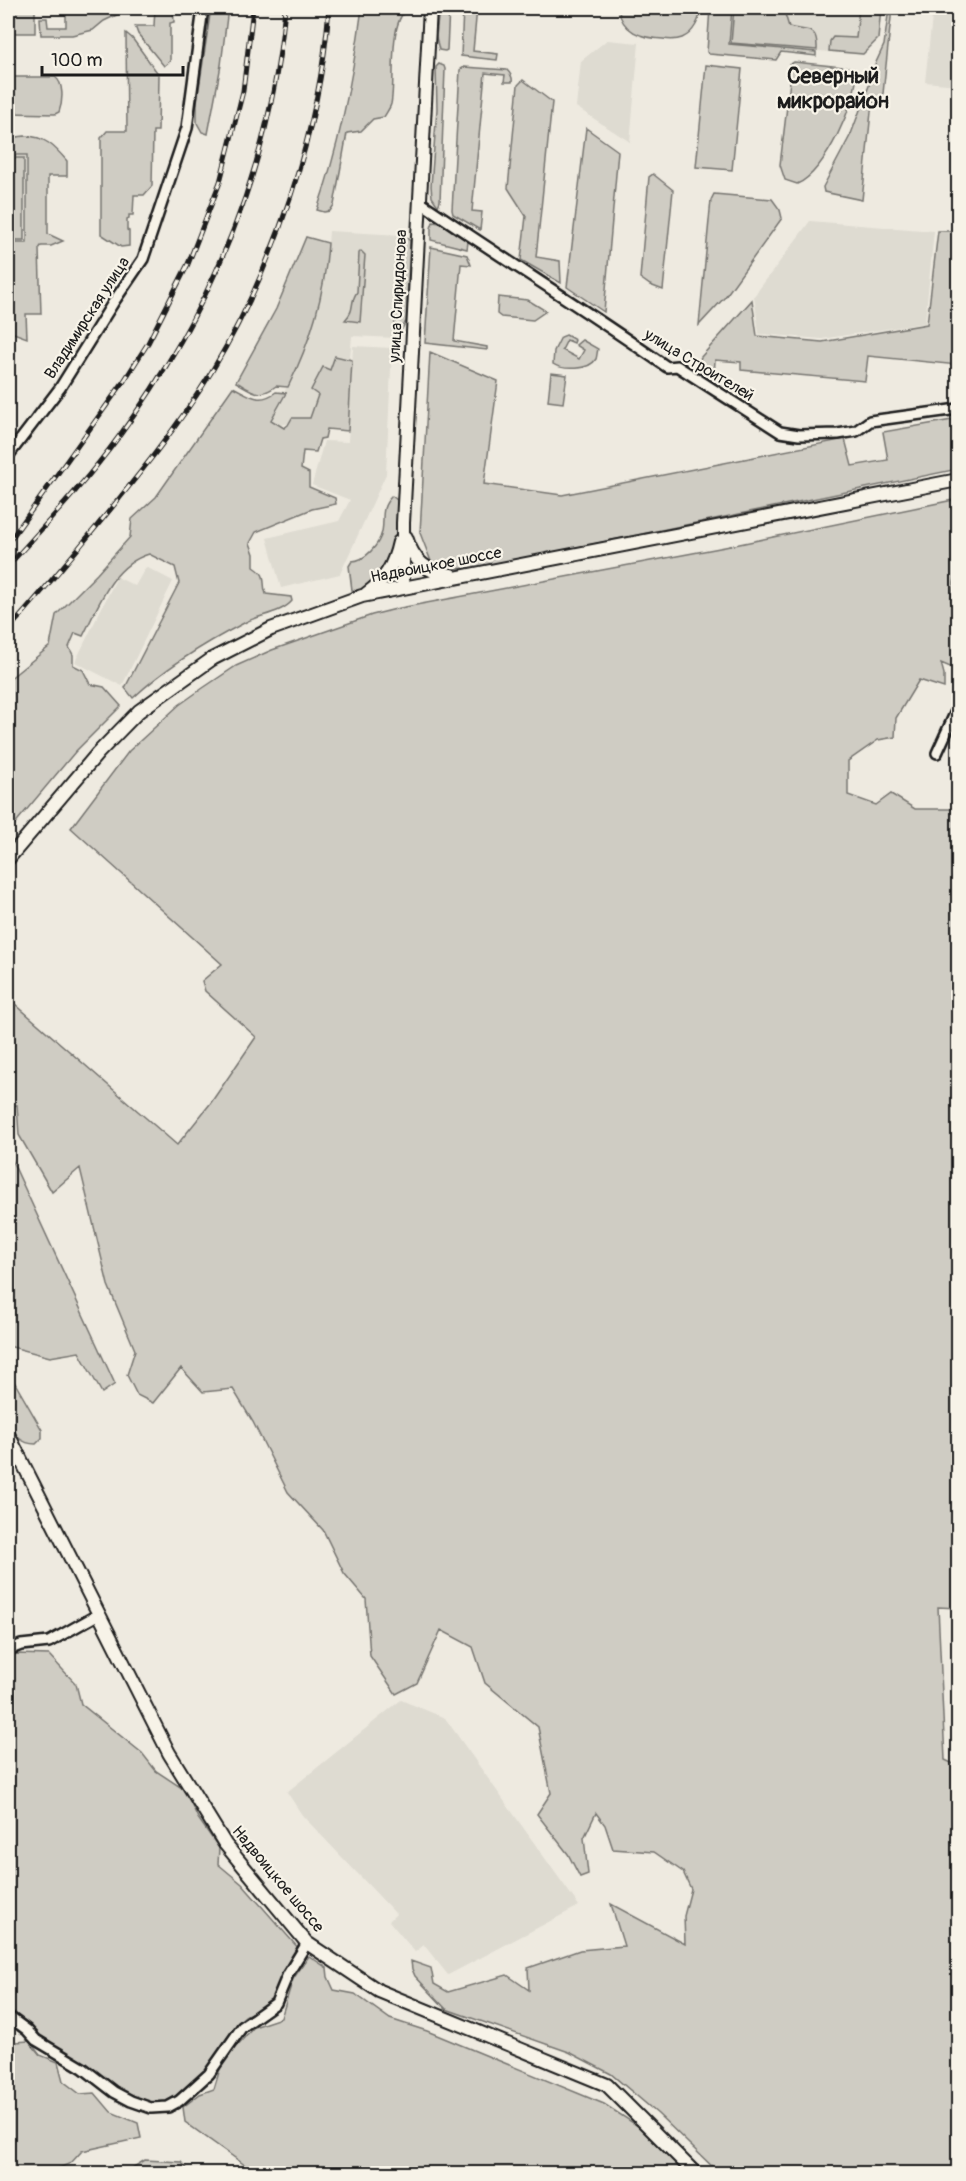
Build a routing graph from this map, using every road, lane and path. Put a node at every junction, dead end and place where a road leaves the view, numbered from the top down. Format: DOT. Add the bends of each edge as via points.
graph roads {
  1 [pos="202,8"];
  2 [pos="430,8"];
  3 [pos="420,202"];
  4 [pos="958,409"];
  5 [pos="8,456"];
  6 [pos="958,480"];
  7 [pos="403,523"];
  8 [pos="473,574"];
  9 [pos="403,587"];
  10 [pos="362,596"];
  11 [pos="958,706"];
  12 [pos="937,753"];
  13 [pos="8,859"];
  14 [pos="8,1434"];
  15 [pos="8,1457"];
  16 [pos="35,1488"];
  17 [pos="99,1614"];
  18 [pos="8,1650"];
  19 [pos="307,1943"];
  20 [pos="8,2016"];
  21 [pos="696,2174"];
  1 -- 5 [label="street, Владимирская улица" via="187,128 143,259 60,388"];
  2 -- 3 [label="main road, улица Спиридонова"];
  3 -- 4 [label="street, улица Строителей" via="667,367 676,366 780,432 838,434 856,431 870,421"];
  3 -- 7 [label="main road, улица Спиридонова"];
  6 -- 8 [label="main road, Надвоицкое шоссе"];
  7 -- 8 [label="main road" via="412,552 426,568 443,574"];
  7 -- 9 [label="main road, улица Спиридонова"];
  7 -- 10 [label="main road" via="390,570"];
  8 -- 9 [label="main road, Надвоицкое шоссе"];
  9 -- 10 [label="main road, Надвоицкое шоссе"];
  10 -- 13 [label="main road, Надвоицкое шоссе" via="271,628 212,659 139,711"];
  11 -- 12 [label="street"];
  14 -- 16 [label="main road, Надвоицкое шоссе"];
  15 -- 16 [label="main road" via="13,1458"];
  16 -- 17 [label="main road, Надвоицкое шоссе"];
  17 -- 18 [label="street" via="49,1642"];
  17 -- 19 [label="main road, Надвоицкое шоссе" via="169,1753 225,1844"];
  19 -- 20 [label="street" via="276,2003 242,2027 209,2074 168,2107 151,2108 114,2092 83,2067 36,2040"];
  19 -- 21 [label="main road, Надвоицкое шоссе" via="379,1991 607,2085"];
}
